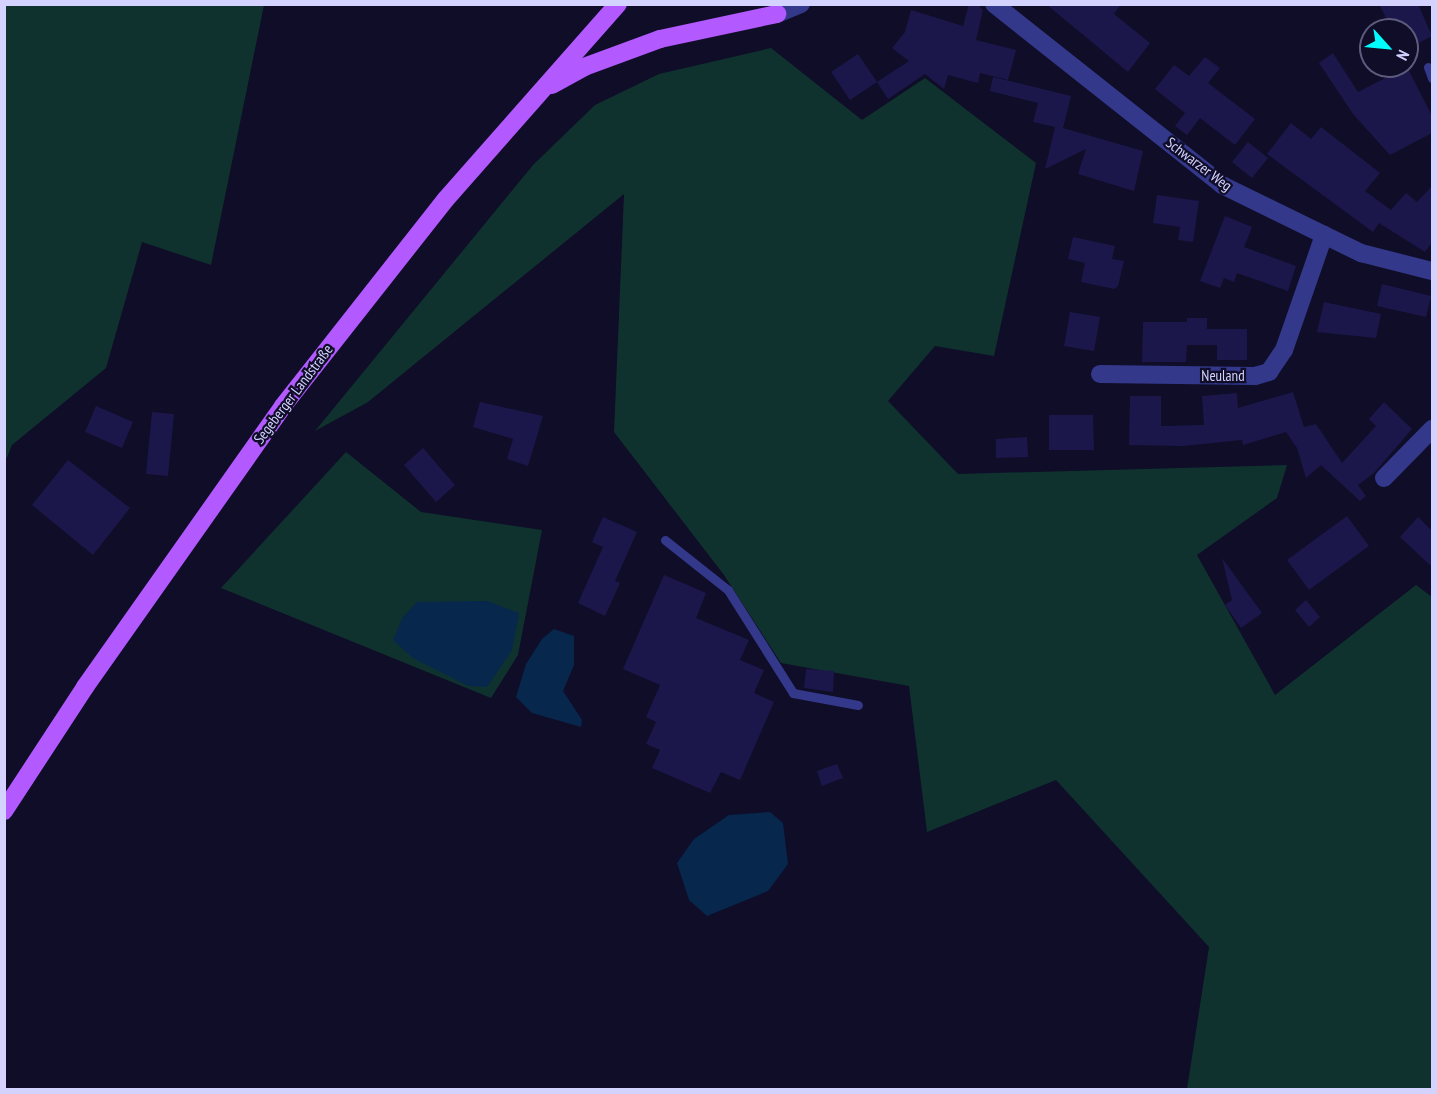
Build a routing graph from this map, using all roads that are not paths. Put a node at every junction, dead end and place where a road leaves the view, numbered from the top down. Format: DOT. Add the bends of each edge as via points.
graph roads {
  1 [pos="618,4"];
  2 [pos="801,4"];
  3 [pos="994,4"];
  4 [pos="777,14"];
  5 [pos="1428,67"];
  6 [pos="1432,78"];
  7 [pos="537,93"];
  8 [pos="1324,235"];
  9 [pos="1432,271"];
  10 [pos="1100,374"];
  11 [pos="1432,429"];
  12 [pos="1384,478"];
  13 [pos="665,540"];
  14 [pos="858,705"];
  15 [pos="4,811"];
  1 -- 7 [label="main road, Segeberger Landstraße"];
  2 -- 4 [label="street"];
  3 -- 8 [label="street, Schwarzer Weg" via="1222,185"];
  4 -- 7 [label="main road" via="660,39 584,67"];
  5 -- 6 [label="lane"];
  7 -- 15 [label="main road, Segeberger Landstraße" via="446,199 269,424 84,687"];
  8 -- 9 [label="street, Schwarzer Weg" via="1361,253"];
  8 -- 10 [label="street, Neuland" via="1284,350 1269,372 1256,376"];
  11 -- 12 [label="street"];
  13 -- 14 [label="lane" via="728,590 793,693"];
}
